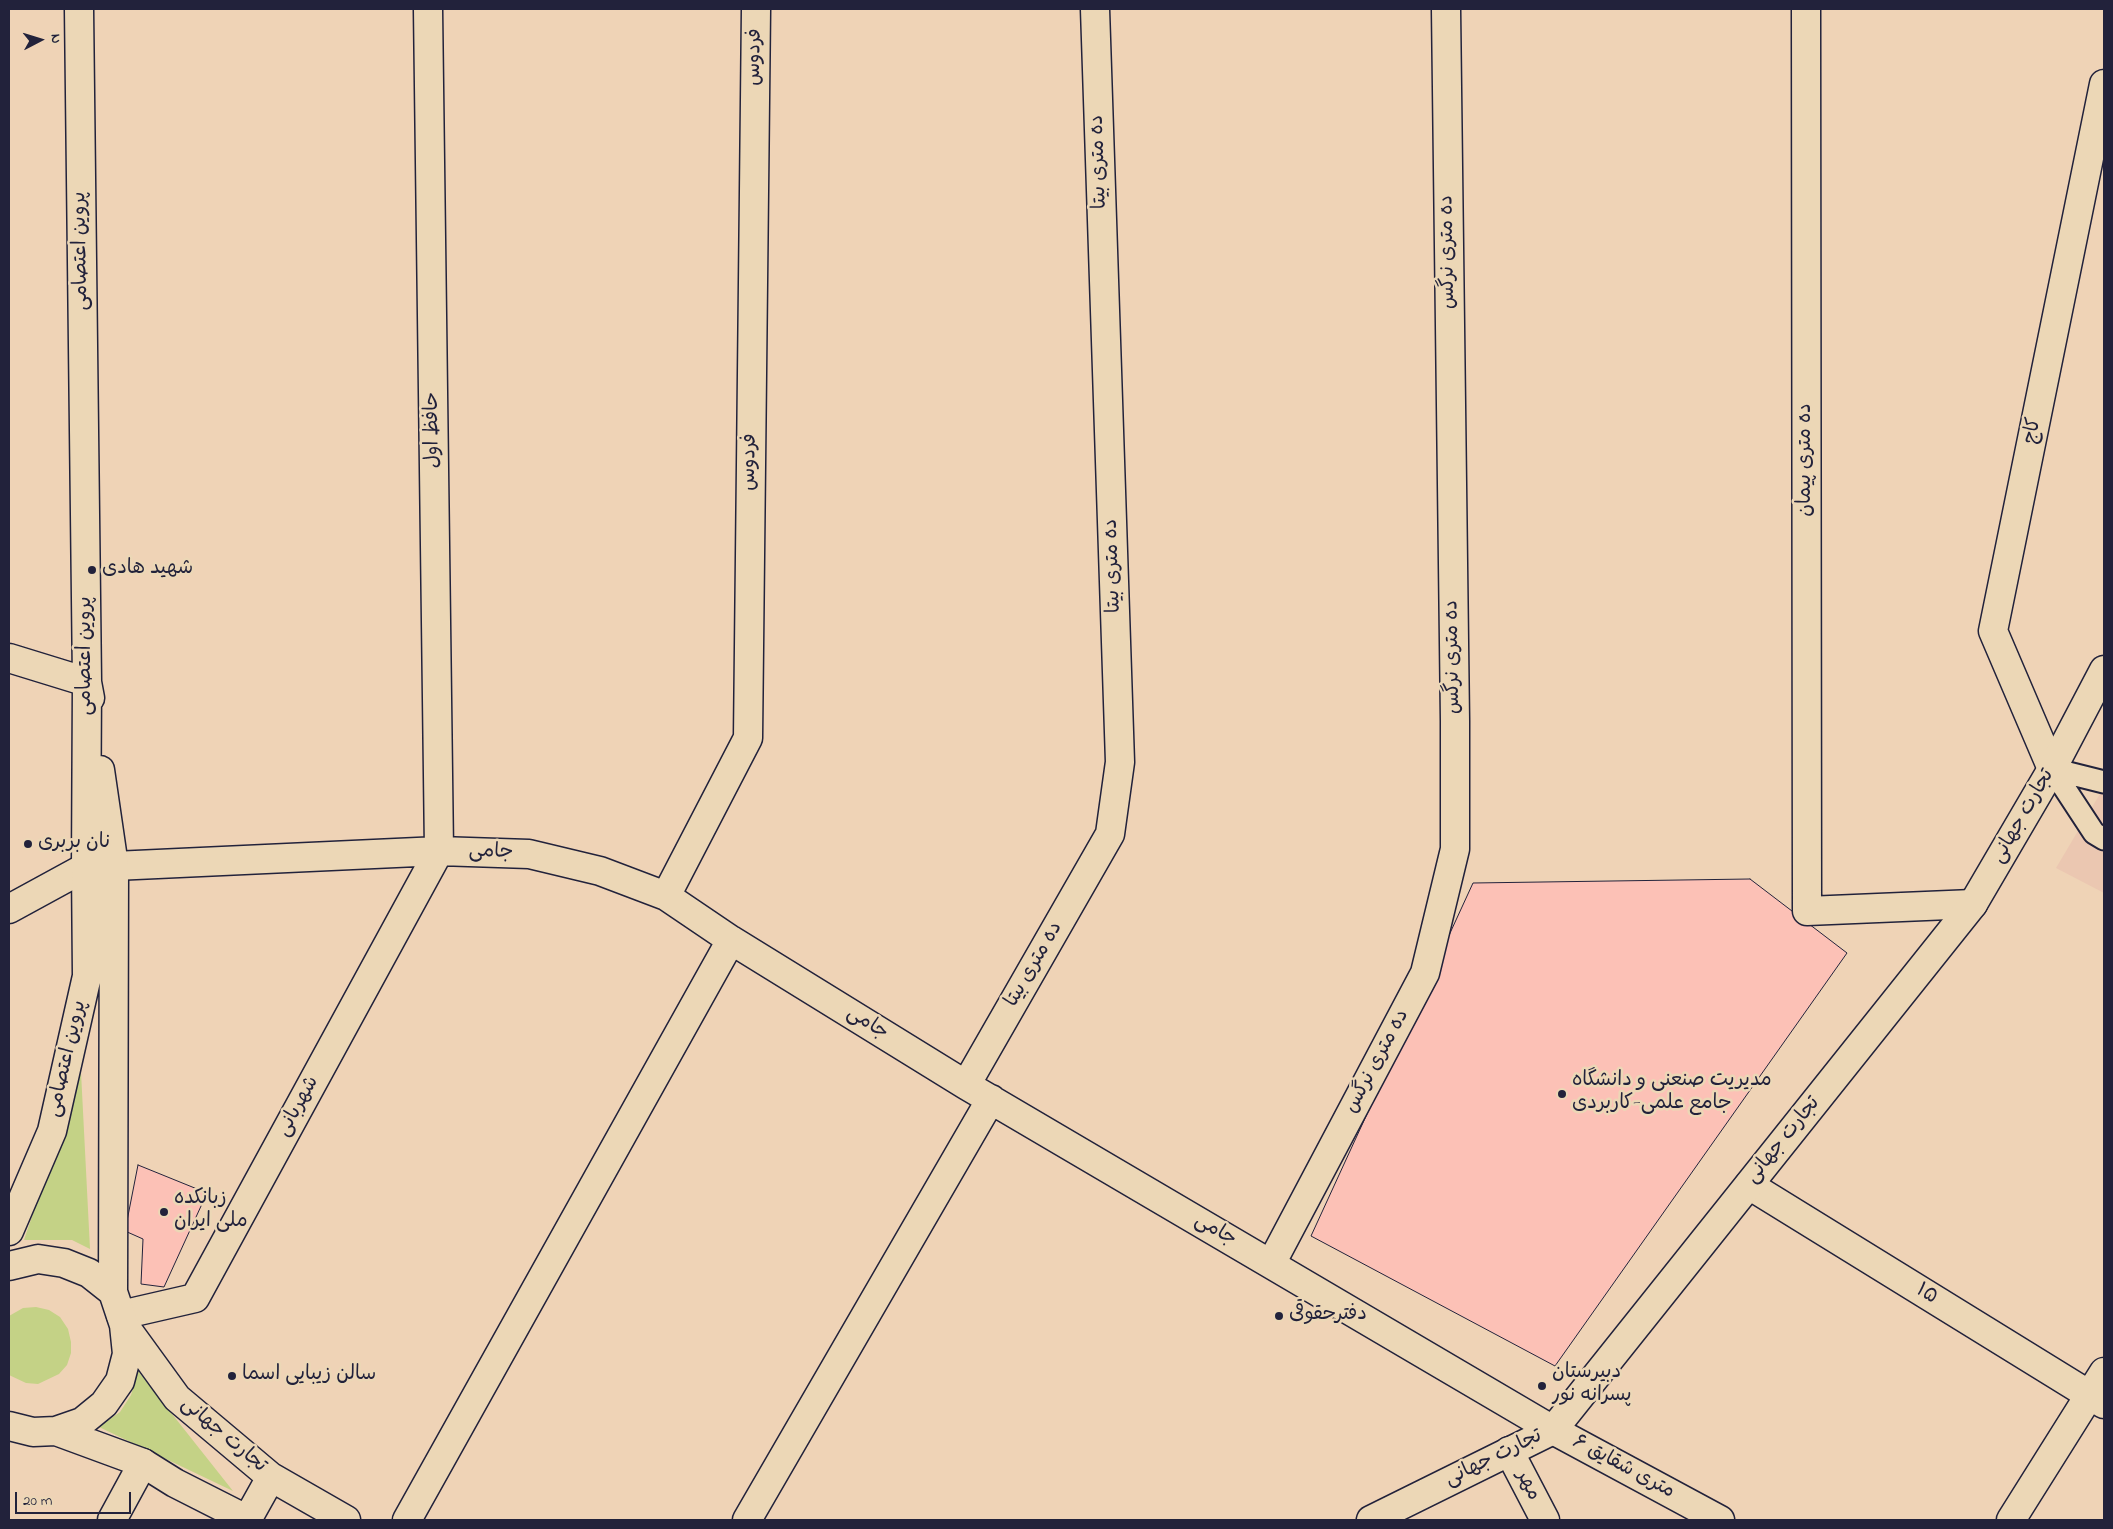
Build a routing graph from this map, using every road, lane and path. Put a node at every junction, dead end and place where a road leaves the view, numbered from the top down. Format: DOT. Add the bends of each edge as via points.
graph roads {
  1 [pos="79,9"];
  2 [pos="428,9"];
  3 [pos="756,9"];
  4 [pos="1095,9"];
  5 [pos="1446,9"];
  6 [pos="1806,9"];
  7 [pos="2104,84"];
  8 [pos="9,658"];
  9 [pos="2104,670"];
  10 [pos="88,682"];
  11 [pos="2052,769"];
  12 [pos="2104,782"];
  13 [pos="2104,839"];
  14 [pos="439,851"];
  15 [pos="114,866"];
  16 [pos="86,867"];
  17 [pos="666,896"];
  18 [pos="1973,904"];
  19 [pos="9,908"];
  20 [pos="731,940"];
  21 [pos="966,1085"];
  22 [pos="991,1099"];
  23 [pos="1748,1185"];
  24 [pos="9,1231"];
  25 [pos="1271,1264"];
  26 [pos="9,1266"];
  27 [pos="120,1311"];
  28 [pos="2104,1372"];
  29 [pos="2097,1400"];
  30 [pos="9,1426"];
  31 [pos="1553,1430"];
  32 [pos="56,1431"];
  33 [pos="1510,1451"];
  34 [pos="143,1463"];
  35 [pos="271,1477"];
  36 [pos="112,1520"];
  37 [pos="247,1520"];
  38 [pos="346,1520"];
  39 [pos="408,1520"];
  40 [pos="747,1520"];
  41 [pos="1371,1520"];
  42 [pos="1545,1520"];
  43 [pos="1720,1520"];
  44 [pos="2011,1520"];
  1 -- 10 [label="street, پروین اعتصامى"];
  2 -- 14 [label="street, حافظ اول"];
  3 -- 17 [label="street, فردوس" via="748,738"];
  4 -- 21 [label="street, ده متری بیتا" via="1120,762 1110,834"];
  5 -- 25 [label="street, ده متری نرگس" via="1455,849 1425,973"];
  6 -- 18 [label="street, ده متری پیمان" via="1808,911"];
  7 -- 11 [label="street, کاج" via="1993,631"];
  8 -- 10 [label="street"];
  9 -- 11 [label="street, تجارت جهانی"];
  10 -- 15 [label="street"];
  10 -- 16 [label="street, پروین اعتصامى"];
  11 -- 12 [label="lane"];
  11 -- 13 [label="lane" via="2094,833"];
  11 -- 18 [label="street, تجارت جهانی"];
  14 -- 15 [label="street, جامی"];
  14 -- 17 [label="street, جامی" via="529,854 600,871"];
  14 -- 27 [label="street, شهربانی" via="194,1298"];
  15 -- 27 [label="street"];
  16 -- 19 [label="street"];
  16 -- 24 [label="street, پروین اعتصامى" via="87,976 52,1131"];
  17 -- 20 [label="street, جامی"];
  18 -- 23 [label="street, تجارت جهانی"];
  20 -- 21 [label="street, جامی"];
  20 -- 39 [label="street"];
  21 -- 22 [label="street, جامی"];
  22 -- 25 [label="street, جامی"];
  22 -- 40 [label="street"];
  23 -- 29 [label="street, ۱۵"];
  23 -- 31 [label="street, تجارت جهانی"];
  25 -- 31 [label="street, جامی"];
  26 -- 27 [label="street, تجارت جهانی" via="38,1259 64,1263 89,1274"];
  27 -- 32 [label="street" via="127,1354 120,1381 104,1404 82,1422"];
  27 -- 35 [label="street, تجارت جهانی" via="177,1398"];
  28 -- 29 [label="street"];
  29 -- 44 [label="street"];
  30 -- 32 [label="street" via="33,1432"];
  31 -- 33 [label="street, تجارت جهانی"];
  31 -- 43 [label="street, ۶ متری شقایق"];
  32 -- 34 [label="street"];
  33 -- 41 [label="street, تجارت جهانی"];
  33 -- 42 [label="street, مهر"];
  34 -- 36 [label="street"];
  34 -- 37 [label="street"];
  35 -- 37 [label="street"];
  35 -- 38 [label="street, تجارت جهانی"];
}
